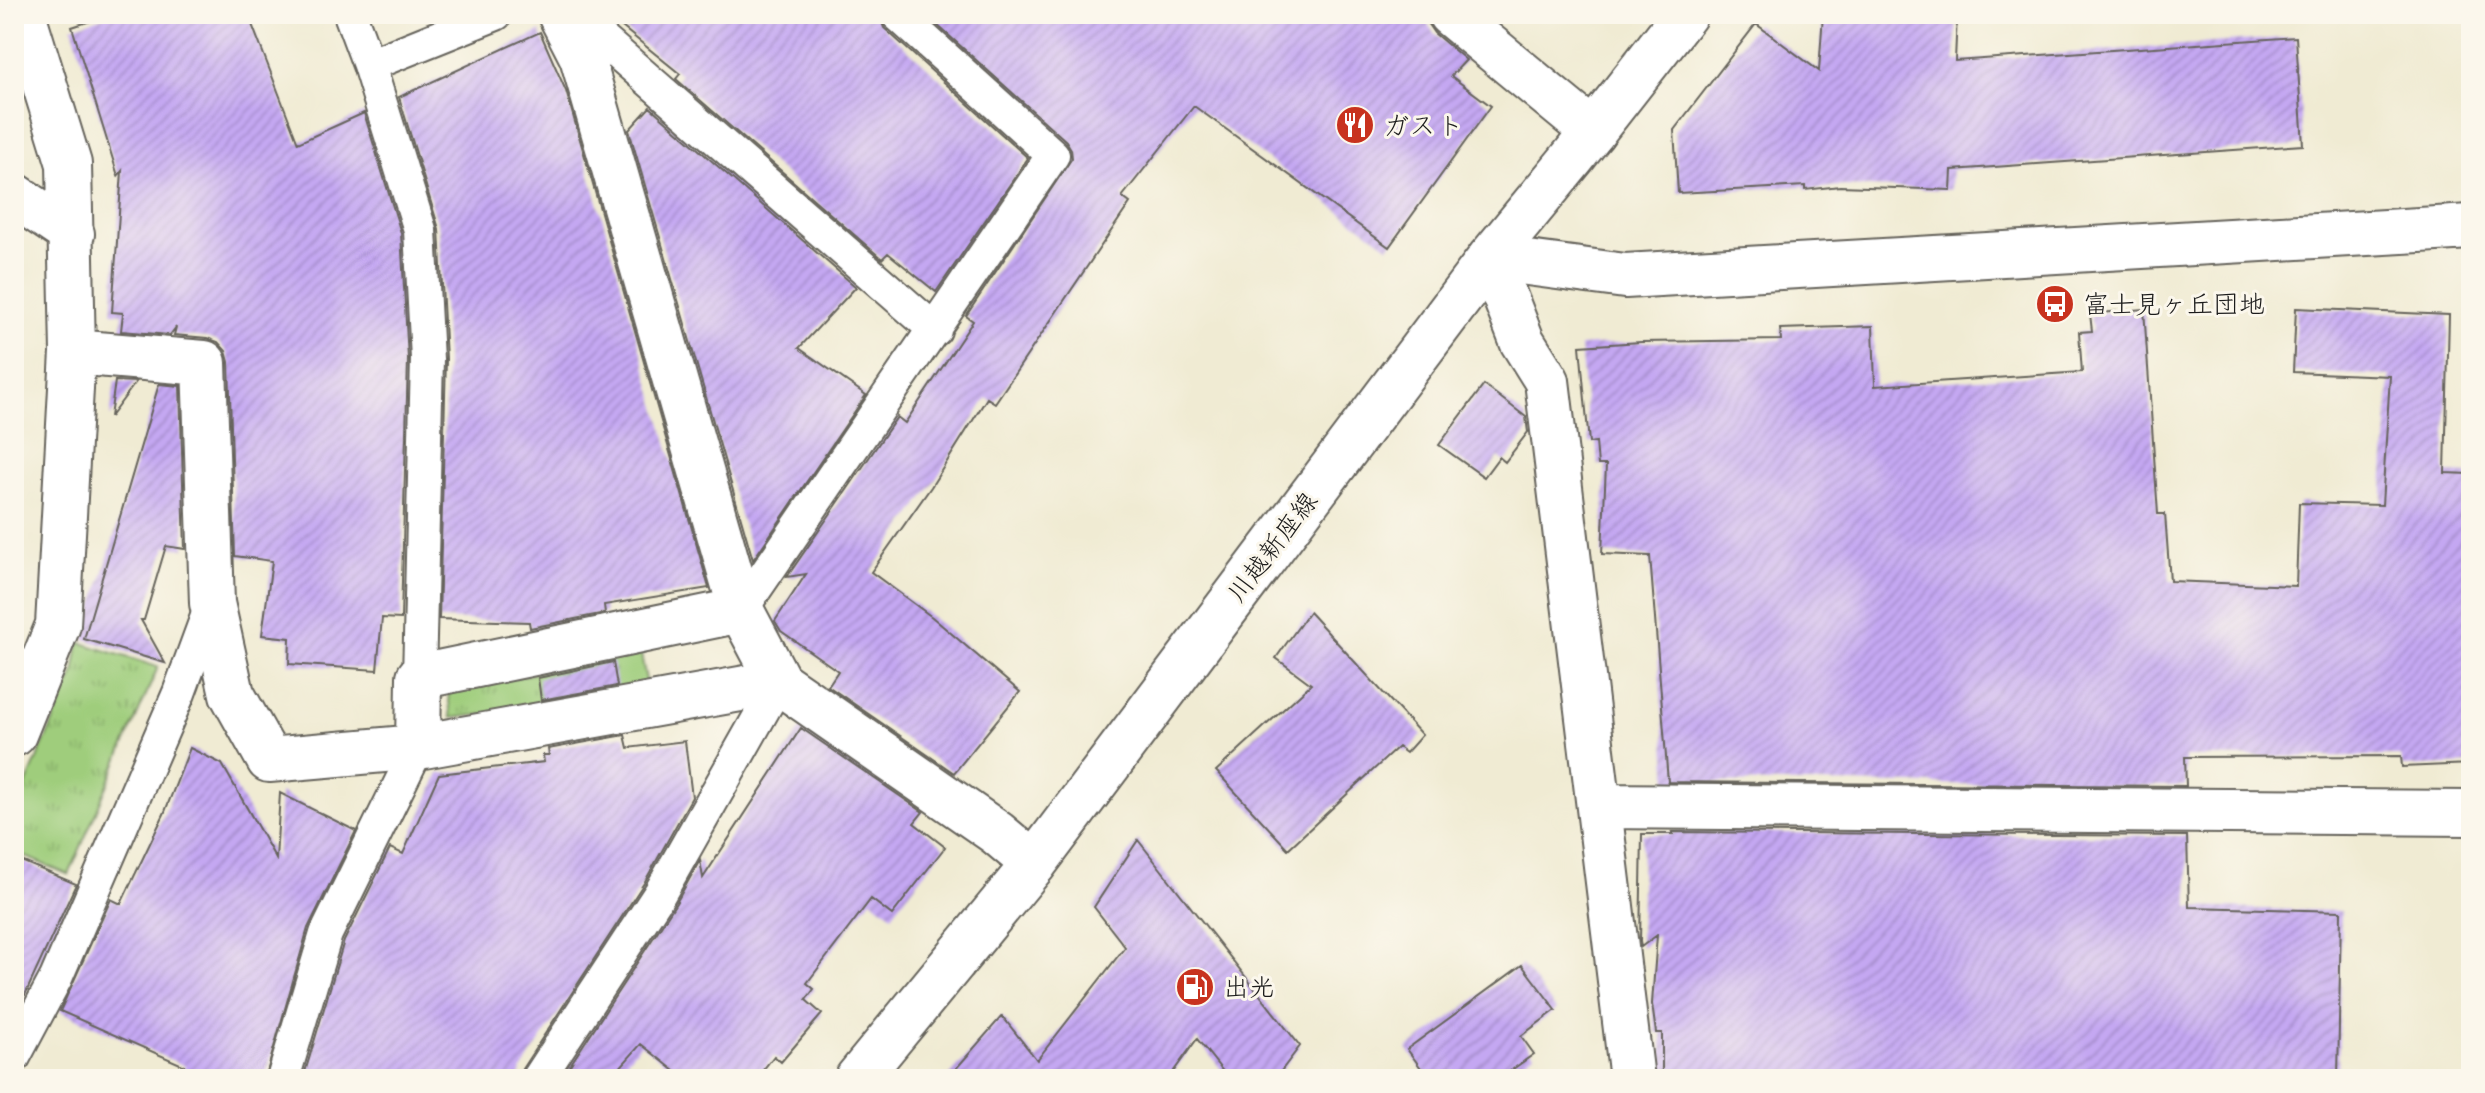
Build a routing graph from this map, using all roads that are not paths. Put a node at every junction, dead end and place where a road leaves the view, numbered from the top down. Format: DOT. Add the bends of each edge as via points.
graph roads {
  1 [pos="23,14"];
  2 [pos="350,14"];
  3 [pos="496,14"];
  4 [pos="560,14"];
  5 [pos="573,14"];
  6 [pos="897,14"];
  7 [pos="1450,14"];
  8 [pos="1685,14"];
  9 [pos="369,65"];
  10 [pos="1593,132"];
  11 [pos="14,195"];
  12 [pos="2471,227"];
  13 [pos="72,234"];
  14 [pos="1490,258"];
  15 [pos="935,330"];
  16 [pos="73,352"];
  17 [pos="212,603"];
  18 [pos="741,610"];
  19 [pos="419,677"];
  20 [pos="779,682"];
  21 [pos="14,734"];
  22 [pos="418,747"];
  23 [pos="1599,806"];
  24 [pos="2471,813"];
  25 [pos="1034,864"];
  26 [pos="14,1057"];
  27 [pos="283,1079"];
  28 [pos="538,1079"];
  29 [pos="857,1079"];
  30 [pos="1632,1079"];
  1 -- 13 [label="street" via="69,164"];
  2 -- 9 [label="lane"];
  3 -- 9 [label="lane"];
  4 -- 18 [label="street" via="582,57"];
  5 -- 15 [label="lane"];
  6 -- 15 [label="lane" via="1053,155"];
  7 -- 10 [label="street"];
  8 -- 10 [label="street, 川越新座線"];
  9 -- 19 [label="lane" via="420,230 427,359"];
  10 -- 14 [label="street, 川越新座線"];
  11 -- 13 [label="street"];
  12 -- 14 [label="street" via="1625,276"];
  13 -- 16 [label="street"];
  14 -- 23 [label="street" via="1522,341 1547,381"];
  14 -- 25 [label="street, 川越新座線"];
  15 -- 18 [label="lane"];
  16 -- 17 [label="street" via="204,363"];
  16 -- 21 [label="street" via="58,625"];
  17 -- 22 [label="street" via="232,694 269,760"];
  17 -- 26 [label="lane" via="179,693 56,978"];
  18 -- 19 [label="street"];
  18 -- 20 [label="street"];
  19 -- 22 [label="street"];
  20 -- 22 [label="street"];
  20 -- 25 [label="street"];
  20 -- 28 [label="lane" via="660,893"];
  22 -- 27 [label="lane" via="326,934"];
  23 -- 24 [label="street"];
  23 -- 30 [label="street"];
  25 -- 29 [label="street, 川越新座線"];
}
